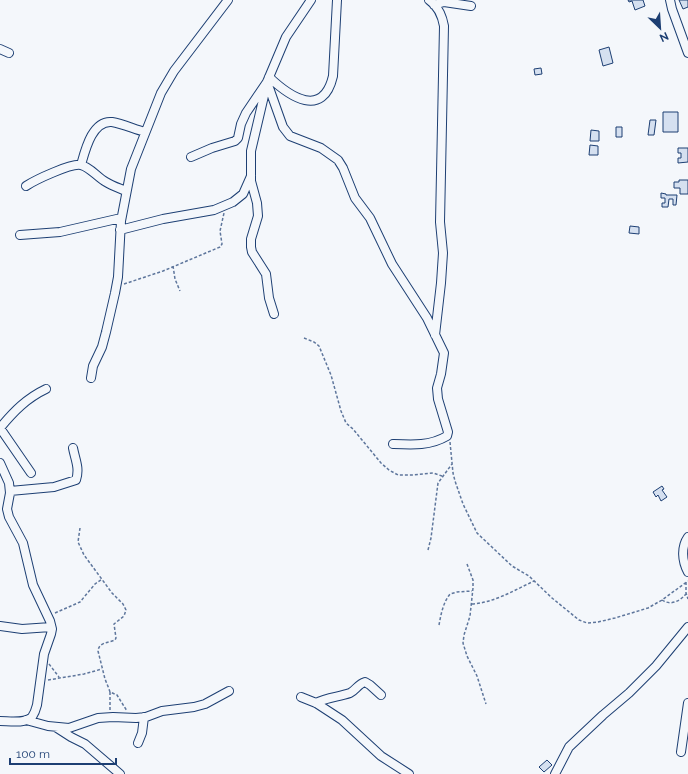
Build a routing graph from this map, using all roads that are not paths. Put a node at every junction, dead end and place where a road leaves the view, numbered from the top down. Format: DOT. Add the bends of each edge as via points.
graph roads {
  1 [pos="228,0"];
  2 [pos="311,0"];
  3 [pos="337,0"];
  4 [pos="670,0"];
  5 [pos="432,3"];
  6 [pos="472,6"];
  7 [pos="0,49"];
  8 [pos="9,53"];
  9 [pos="688,53"];
  10 [pos="268,80"];
  11 [pos="145,132"];
  12 [pos="191,156"];
  13 [pos="81,165"];
  14 [pos="251,175"];
  15 [pos="26,186"];
  16 [pos="126,191"];
  17 [pos="121,218"];
  18 [pos="120,230"];
  19 [pos="20,235"];
  20 [pos="274,314"];
  21 [pos="435,335"];
  22 [pos="91,378"];
  23 [pos="46,389"];
  24 [pos="0,428"];
  25 [pos="393,444"];
  26 [pos="73,448"];
  27 [pos="0,463"];
  28 [pos="31,473"];
  29 [pos="10,491"];
  30 [pos="688,537"];
  31 [pos="688,572"];
  32 [pos="0,626"];
  33 [pos="51,627"];
  34 [pos="688,628"];
  35 [pos="228,691"];
  36 [pos="381,695"];
  37 [pos="301,697"];
  38 [pos="316,703"];
  39 [pos="688,703"];
  40 [pos="144,717"];
  41 [pos="26,720"];
  42 [pos="0,721"];
  43 [pos="57,727"];
  44 [pos="138,743"];
  45 [pos="681,752"];
  46 [pos="120,774"];
  47 [pos="409,774"];
  48 [pos="555,774"];
  1 -- 11 [label="street" via="174,71 161,93"];
  2 -- 10 [label="street" via="286,37"];
  3 -- 10 [label="street" via="333,76 327,94 322,98 307,101"];
  4 -- 9 [label="street"];
  5 -- 6 [label="street"];
  5 -- 21 [label="street" via="438,9 444,26 440,222 443,253"];
  7 -- 8 [label="street"];
  10 -- 12 [label="street" via="246,113 238,138"];
  10 -- 14 [label="street" via="251,151"];
  10 -- 21 [label="street" via="286,132 321,148 338,160 355,198 370,218 392,264"];
  11 -- 13 [label="street" via="111,122 102,124 91,135"];
  11 -- 16 [label="street"];
  13 -- 15 [label="street" via="54,173"];
  13 -- 16 [label="street" via="106,182"];
  14 -- 18 [label="street" via="238,199 214,210"];
  14 -- 20 [label="street" via="258,216 251,247 266,274"];
  16 -- 17 [label="street"];
  17 -- 18 [label="street"];
  17 -- 19 [label="street" via="60,232"];
  18 -- 22 [label="street" via="116,287 102,347 93,366"];
  21 -- 25 [label="street" via="444,353 437,388 448,434 432,443"];
  23 -- 24 [label="street" via="23,403"];
  24 -- 28 [label="street"];
  26 -- 29 [label="street" via="78,465 76,480 54,488"];
  27 -- 29 [label="street"];
  29 -- 33 [label="street" via="7,509 9,518 23,543 33,585"];
  30 -- 31 [label="street" via="683,557"];
  32 -- 33 [label="street" via="22,629"];
  33 -- 41 [label="street" via="52,634 43,660 37,705 32,717"];
  34 -- 48 [label="street" via="629,693 569,747"];
  35 -- 40 [label="street" via="205,704 162,710"];
  36 -- 38 [label="street" via="365,682 352,692"];
  37 -- 38 [label="street"];
  38 -- 47 [label="street" via="342,720 381,756"];
  39 -- 45 [label="street"];
  40 -- 43 [label="street" via="98,718 69,728"];
  40 -- 44 [label="street"];
  41 -- 42 [label="street"];
  41 -- 43 [label="street"];
  43 -- 46 [label="street" via="71,738 85,744"];
}
